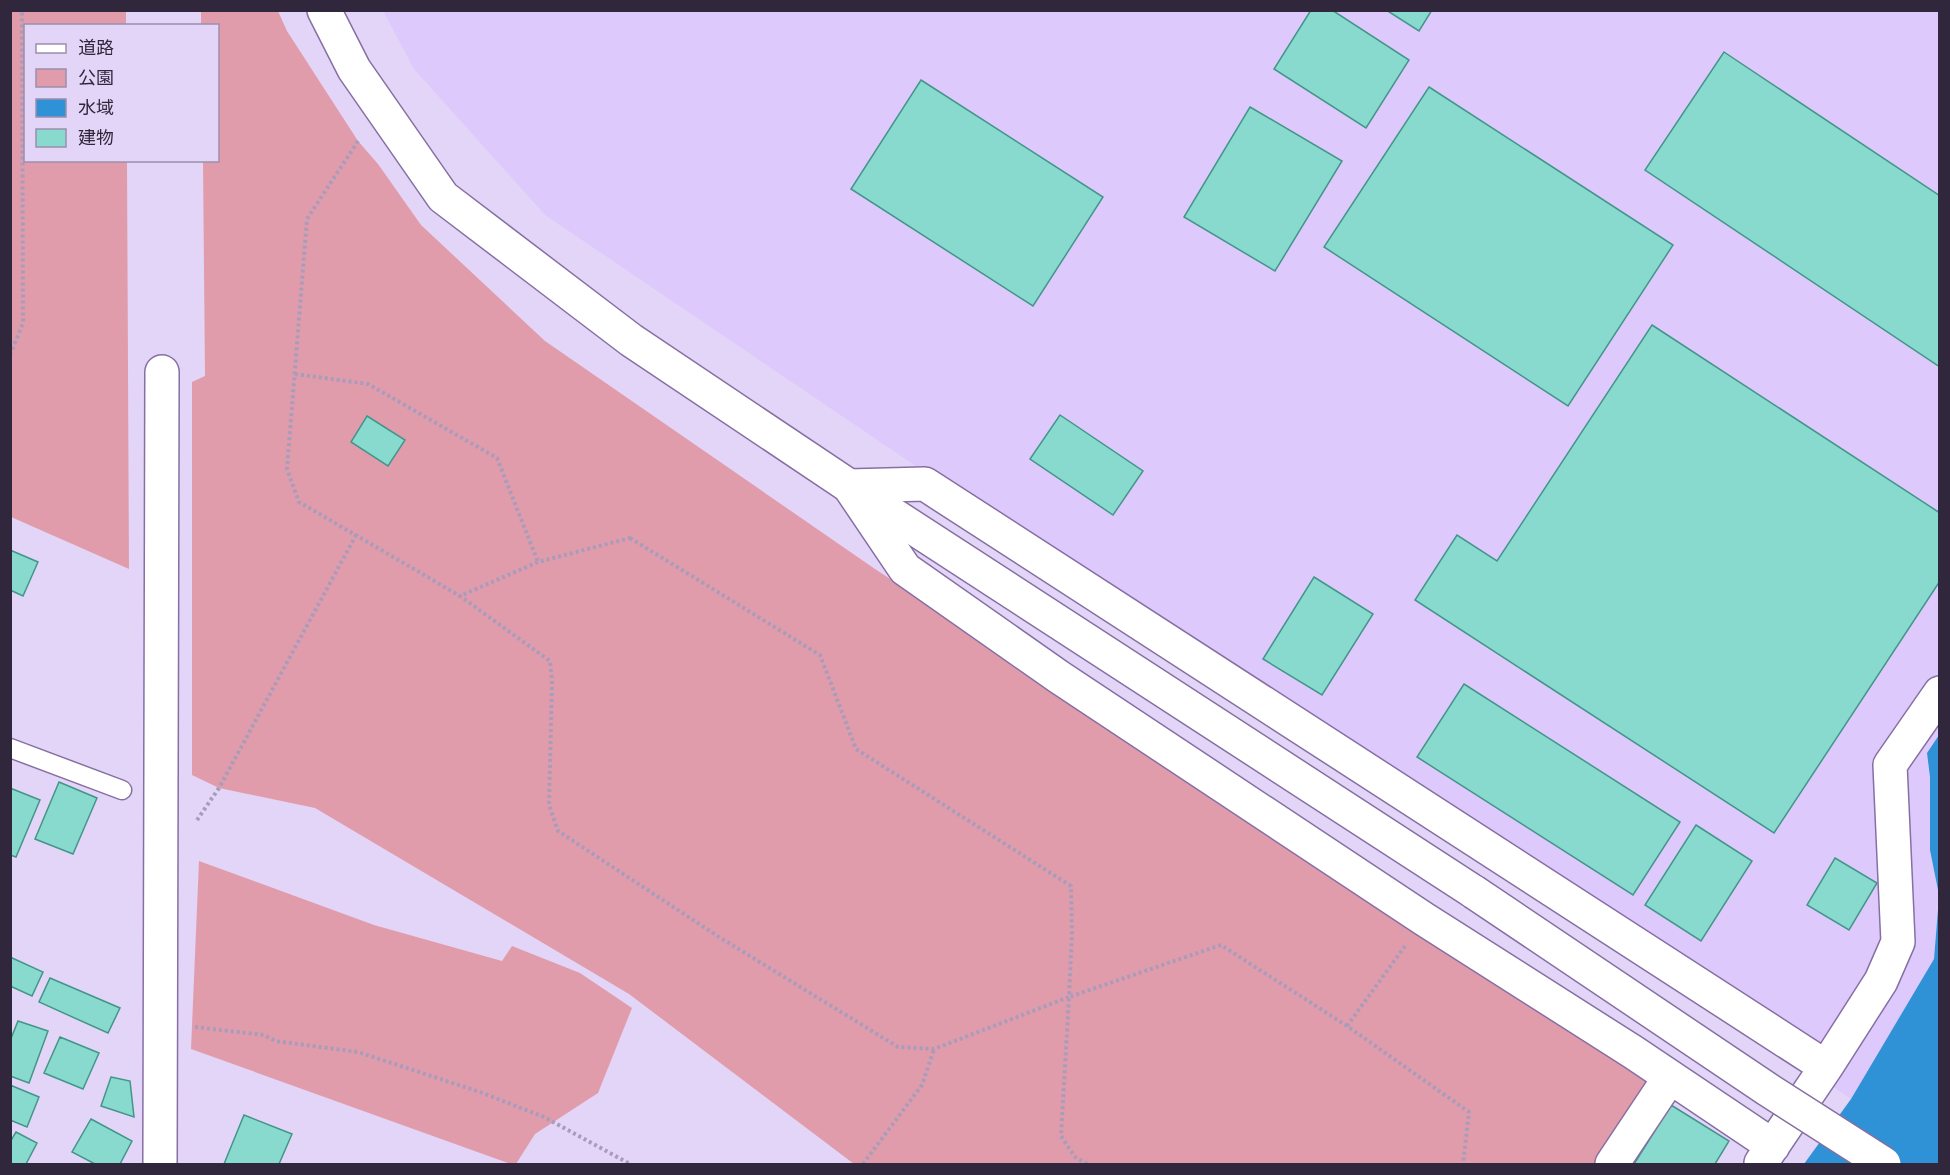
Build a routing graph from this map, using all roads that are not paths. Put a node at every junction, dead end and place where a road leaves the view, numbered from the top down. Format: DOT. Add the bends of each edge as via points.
graph roads {
  1 [pos="324,10"];
  2 [pos="162,372"];
  3 [pos="849,486"];
  4 [pos="1940,693"];
  5 [pos="10,748"];
  6 [pos="122,790"];
  7 [pos="1826,1067"];
  8 [pos="1670,1077"];
  9 [pos="1766,1155"];
  10 [pos="160,1164"];
  11 [pos="1612,1164"];
  12 [pos="1884,1164"];
  1 -- 3 [label="street" via="354,69 443,196 631,340"];
  2 -- 10 [label="street"];
  3 -- 7 [label="street" via="925,484"];
  3 -- 8 [label="street" via="905,569 1059,677 1424,920"];
  3 -- 12 [label="street, bridge"];
  4 -- 7 [label="street" via="1890,765 1898,942 1881,981"];
  5 -- 6 [label="lane"];
  7 -- 9 [label="street"];
  8 -- 9 [label="street"];
  8 -- 11 [label="street"];
}
